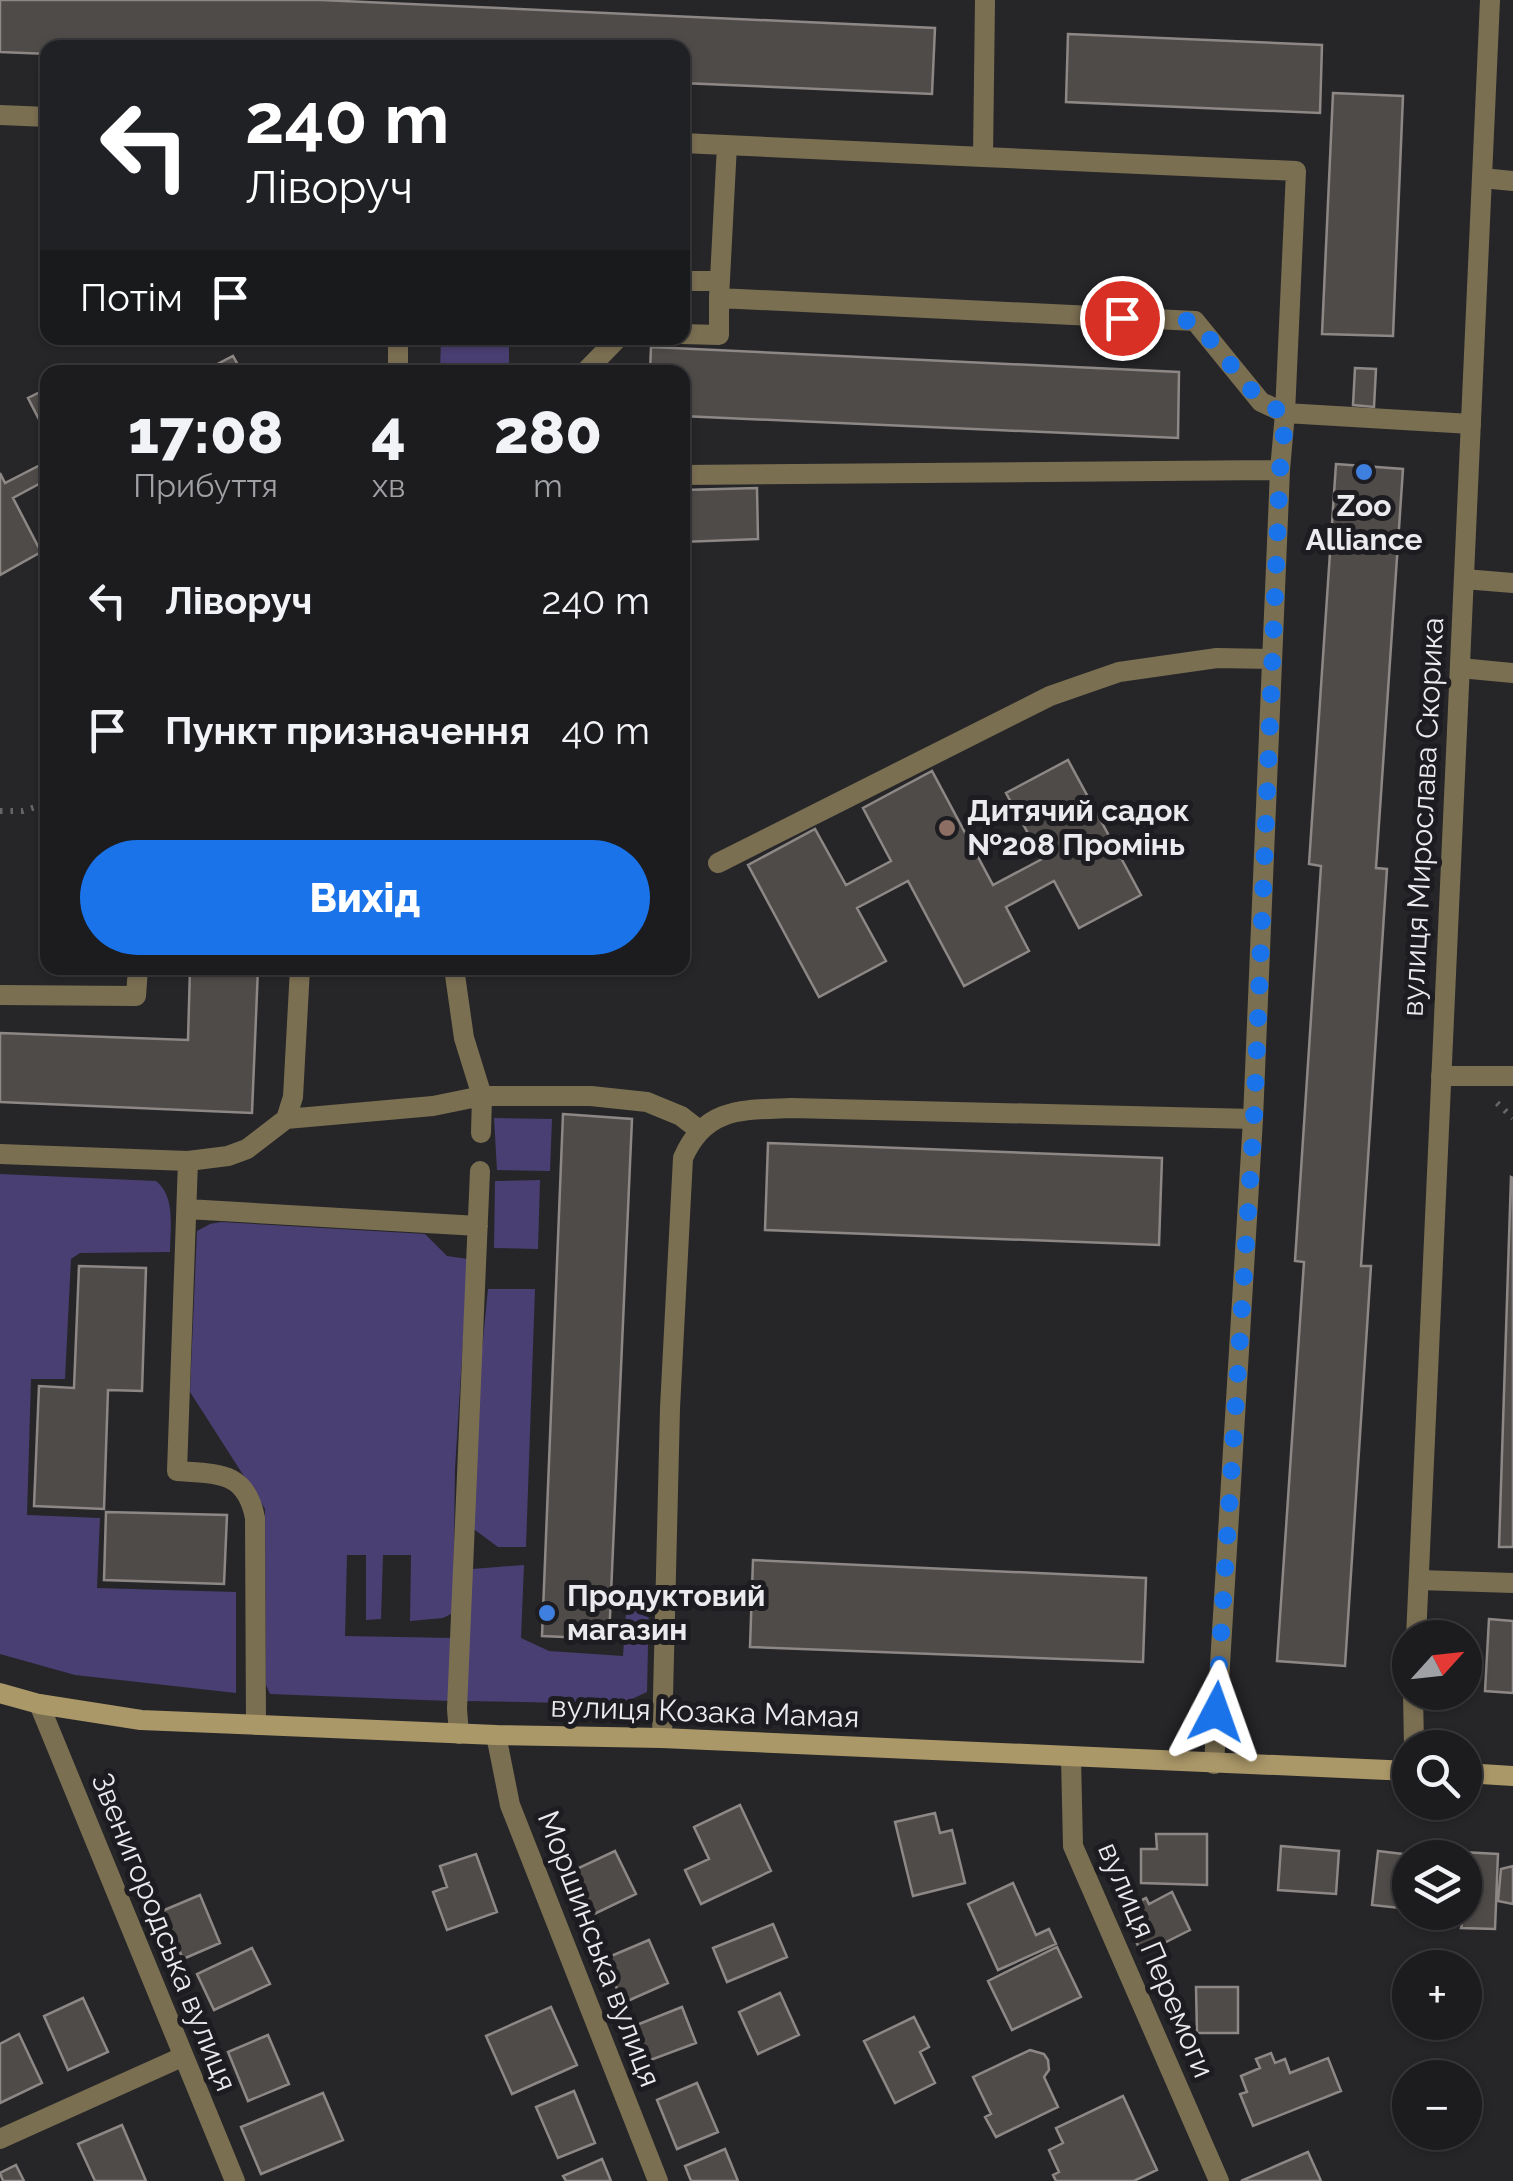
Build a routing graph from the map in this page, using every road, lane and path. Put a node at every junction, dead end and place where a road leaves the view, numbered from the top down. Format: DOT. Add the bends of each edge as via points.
graph roads {
  1 [pos="985,0"];
  2 [pos="1490,0"];
  3 [pos="0,115"];
  4 [pos="40,117"];
  5 [pos="690,143"];
  6 [pos="727,145"];
  7 [pos="983,157"];
  8 [pos="1482,178"];
  9 [pos="1513,181"];
  10 [pos="690,283"];
  11 [pos="720,290"];
  12 [pos="690,334"];
  13 [pos="611,345"];
  14 [pos="592,365"];
  15 [pos="1286,414"];
  16 [pos="1471,424"];
  17 [pos="1280,470"];
  18 [pos="690,475"];
  19 [pos="1464,579"];
  20 [pos="1513,583"];
  21 [pos="1272,660"];
  22 [pos="1460,668"];
  23 [pos="1513,673"];
  24 [pos="40,806"];
  25 [pos="0,811"];
  26 [pos="718,863"];
  27 [pos="138,975"];
  28 [pos="300,975"];
  29 [pos="455,975"];
  30 [pos="0,994"];
  31 [pos="1442,1076"];
  32 [pos="1513,1076"];
  33 [pos="482,1096"];
  34 [pos="1254,1119"];
  35 [pos="286,1120"];
  36 [pos="699,1130"];
  37 [pos="481,1134"];
  38 [pos="0,1154"];
  39 [pos="188,1161"];
  40 [pos="480,1171"];
  41 [pos="187,1209"];
  42 [pos="478,1226"];
  43 [pos="1419,1580"];
  44 [pos="1513,1583"];
  45 [pos="1417,1620"];
  46 [pos="0,1693"];
  47 [pos="40,1704"];
  48 [pos="256,1726"];
  49 [pos="459,1734"];
  50 [pos="496,1735"];
  51 [pos="662,1738"];
  52 [pos="1071,1756"];
  53 [pos="1214,1764"];
  54 [pos="1392,1769"];
  55 [pos="1482,1774"];
  56 [pos="1513,1776"];
  57 [pos="182,2057"];
  58 [pos="0,2139"];
  59 [pos="235,2181"];
  60 [pos="658,2181"];
  61 [pos="1218,2181"];
  1 -- 7 [label="street"];
  2 -- 8 [label="street, вулиця Мирослава Скорика"];
  3 -- 4 [label="street"];
  5 -- 6 [label="street"];
  6 -- 7 [label="street"];
  6 -- 11 [label="street"];
  7 -- 15 [label="street" via="1296,172"];
  8 -- 9 [label="street"];
  8 -- 16 [label="street, вулиця Мирослава Скорика"];
  10 -- 11 [label="street"];
  11 -- 12 [label="street" via="719,335"];
  11 -- 15 [label="street" via="1195,321 1261,402"];
  13 -- 14 [label="street"];
  15 -- 16 [label="street"];
  15 -- 17 [label="street"];
  16 -- 19 [label="street, вулиця Мирослава Скорика"];
  17 -- 18 [label="street"];
  17 -- 21 [label="street"];
  19 -- 20 [label="street"];
  19 -- 22 [label="street, вулиця Мирослава Скорика"];
  21 -- 26 [label="street" via="1217,658 1119,672 1050,696"];
  21 -- 34 [label="street"];
  22 -- 23 [label="street"];
  22 -- 31 [label="street, вулиця Мирослава Скорика"];
  24 -- 25 [label="path"];
  27 -- 30 [label="street" via="136,996"];
  28 -- 35 [label="street"];
  29 -- 33 [label="street"];
  31 -- 32 [label="street"];
  31 -- 43 [label="street, вулиця Мирослава Скорика"];
  33 -- 35 [label="street"];
  33 -- 36 [label="street" via="647,1102"];
  33 -- 37 [label="street"];
  34 -- 36 [label="street" via="791,1108 740,1110"];
  34 -- 53 [label="street"];
  35 -- 39 [label="street" via="247,1149"];
  36 -- 51 [label="street" via="683,1158"];
  38 -- 39 [label="street"];
  39 -- 41 [label="street"];
  40 -- 42 [label="street"];
  41 -- 42 [label="street"];
  41 -- 48 [label="street" via="177,1472 230,1478 251,1500"];
  42 -- 49 [label="street"];
  43 -- 44 [label="street"];
  43 -- 45 [label="street, вулиця Мирослава Скорика"];
  46 -- 47 [label="street, вулиця Козака Мамая"];
  47 -- 48 [label="street, вулиця Козака Мамая" via="141,1720"];
  47 -- 57 [label="street, Звенигородська вулиця"];
  48 -- 49 [label="street, вулиця Козака Мамая"];
  49 -- 50 [label="street, вулиця Козака Мамая"];
  50 -- 51 [label="street, вулиця Козака Мамая"];
  50 -- 60 [label="street, Моршинська вулиця" via="510,1805"];
  51 -- 52 [label="street, вулиця Козака Мамая"];
  52 -- 53 [label="street, вулиця Козака Мамая"];
  52 -- 61 [label="street, вулиця Перемоги" via="1074,1846"];
  53 -- 54 [label="street, вулиця Козака Мамая"];
  55 -- 56 [label="street"];
  57 -- 58 [label="street"];
  57 -- 59 [label="street, Звенигородська вулиця"];
}
